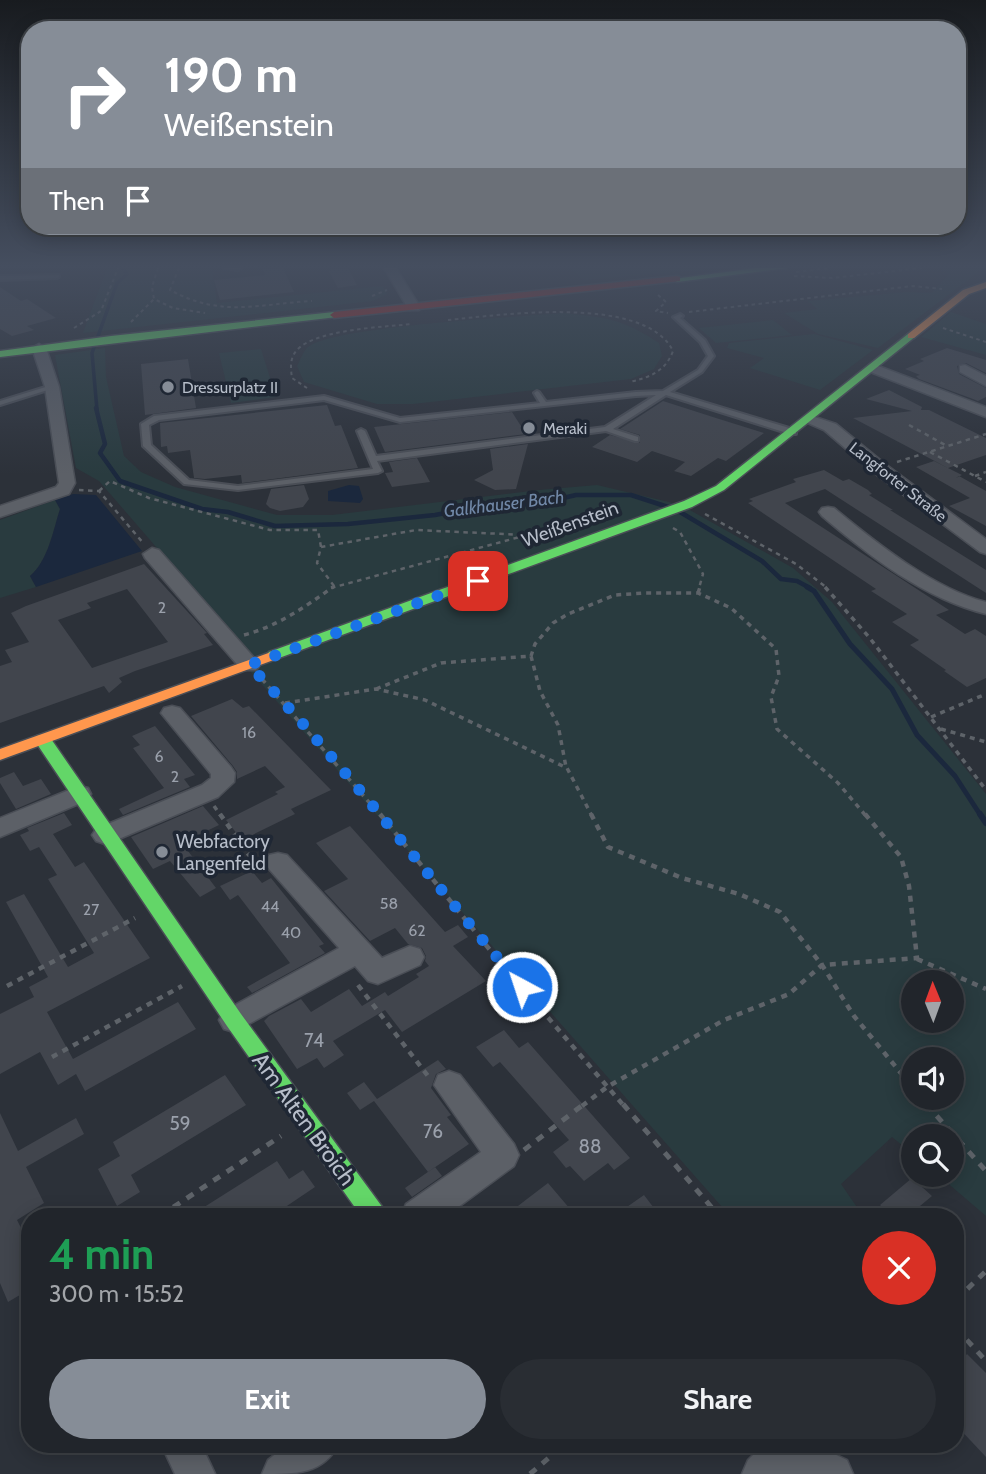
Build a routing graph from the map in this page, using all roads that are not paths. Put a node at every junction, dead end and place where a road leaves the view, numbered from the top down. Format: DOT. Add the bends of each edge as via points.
graph roads {
  1 [pos="132,337"];
  2 [pos="698,337"];
  3 [pos="911,337"];
  4 [pos="39,348"];
  5 [pos="0,354"];
  6 [pos="873,368"];
  7 [pos="965,369"];
  8 [pos="986,382"];
  9 [pos="52,387"];
  10 [pos="537,393"];
  11 [pos="665,393"];
  12 [pos="0,403"];
  13 [pos="545,405"];
  14 [pos="986,412"];
  15 [pos="809,420"];
  16 [pos="607,429"];
  17 [pos="361,431"];
  18 [pos="793,432"];
  19 [pos="635,439"];
  20 [pos="373,459"];
  21 [pos="0,512"];
  22 [pos="828,512"];
  23 [pos="986,548"];
  24 [pos="152,554"];
  25 [pos="986,608"];
  26 [pos="249,665"];
  27 [pos="172,713"];
  28 [pos="43,740"];
  29 [pos="0,755"];
  30 [pos="79,794"];
  31 [pos="0,828"];
  32 [pos="105,835"];
  33 [pos="278,862"];
  34 [pos="349,956"];
  35 [pos="410,957"];
  36 [pos="234,1020"];
  37 [pos="449,1085"];
  38 [pos="369,1208"];
  39 [pos="429,1208"];
  40 [pos="185,1453"];
  41 [pos="309,1453"];
  42 [pos="773,1456"];
  43 [pos="195,1474"];
  44 [pos="282,1474"];
  45 [pos="833,1474"];
  1 -- 4 [label="street" via="71,339"];
  2 -- 11 [label="lane" via="711,356 700,371"];
  3 -- 6 [label="street, Weißenstein"];
  4 -- 5 [label="street"];
  4 -- 9 [label="street"];
  6 -- 14 [label="street"];
  6 -- 15 [label="street, Weißenstein"];
  7 -- 8 [label="street"];
  9 -- 12 [label="lane"];
  9 -- 21 [label="street" via="67,483 62,490"];
  10 -- 13 [label="lane"];
  11 -- 13 [label="lane"];
  11 -- 16 [label="lane"];
  11 -- 18 [label="lane"];
  13 -- 20 [label="lane" via="400,421 324,398 157,418 145,424 147,446 187,482 238,488 378,471"];
  15 -- 18 [label="street, Weißenstein"];
  15 -- 23 [label="street, Langforter Straße" via="830,427"];
  16 -- 19 [label="lane"];
  16 -- 20 [label="lane"];
  17 -- 20 [label="lane"];
  18 -- 26 [label="street, Weißenstein" via="720,488 688,504"];
  22 -- 25 [label="street" via="850,533 964,603"];
  24 -- 26 [label="street"];
  26 -- 28 [label="street, Weißenstein"];
  27 -- 32 [label="street" via="223,773 222,782"];
  28 -- 29 [label="street, Weißenstein"];
  28 -- 30 [label="street, Am Alten Broich"];
  30 -- 31 [label="street"];
  30 -- 32 [label="street, Am Alten Broich"];
  32 -- 36 [label="street, Am Alten Broich"];
  33 -- 34 [label="street"];
  34 -- 35 [label="street" via="377,973"];
  34 -- 36 [label="street"];
  36 -- 38 [label="street, Am Alten Broich"];
  37 -- 39 [label="street" via="503,1155"];
  40 -- 43 [label="street"];
  41 -- 44 [label="street"];
  42 -- 45 [label="street"];
}
